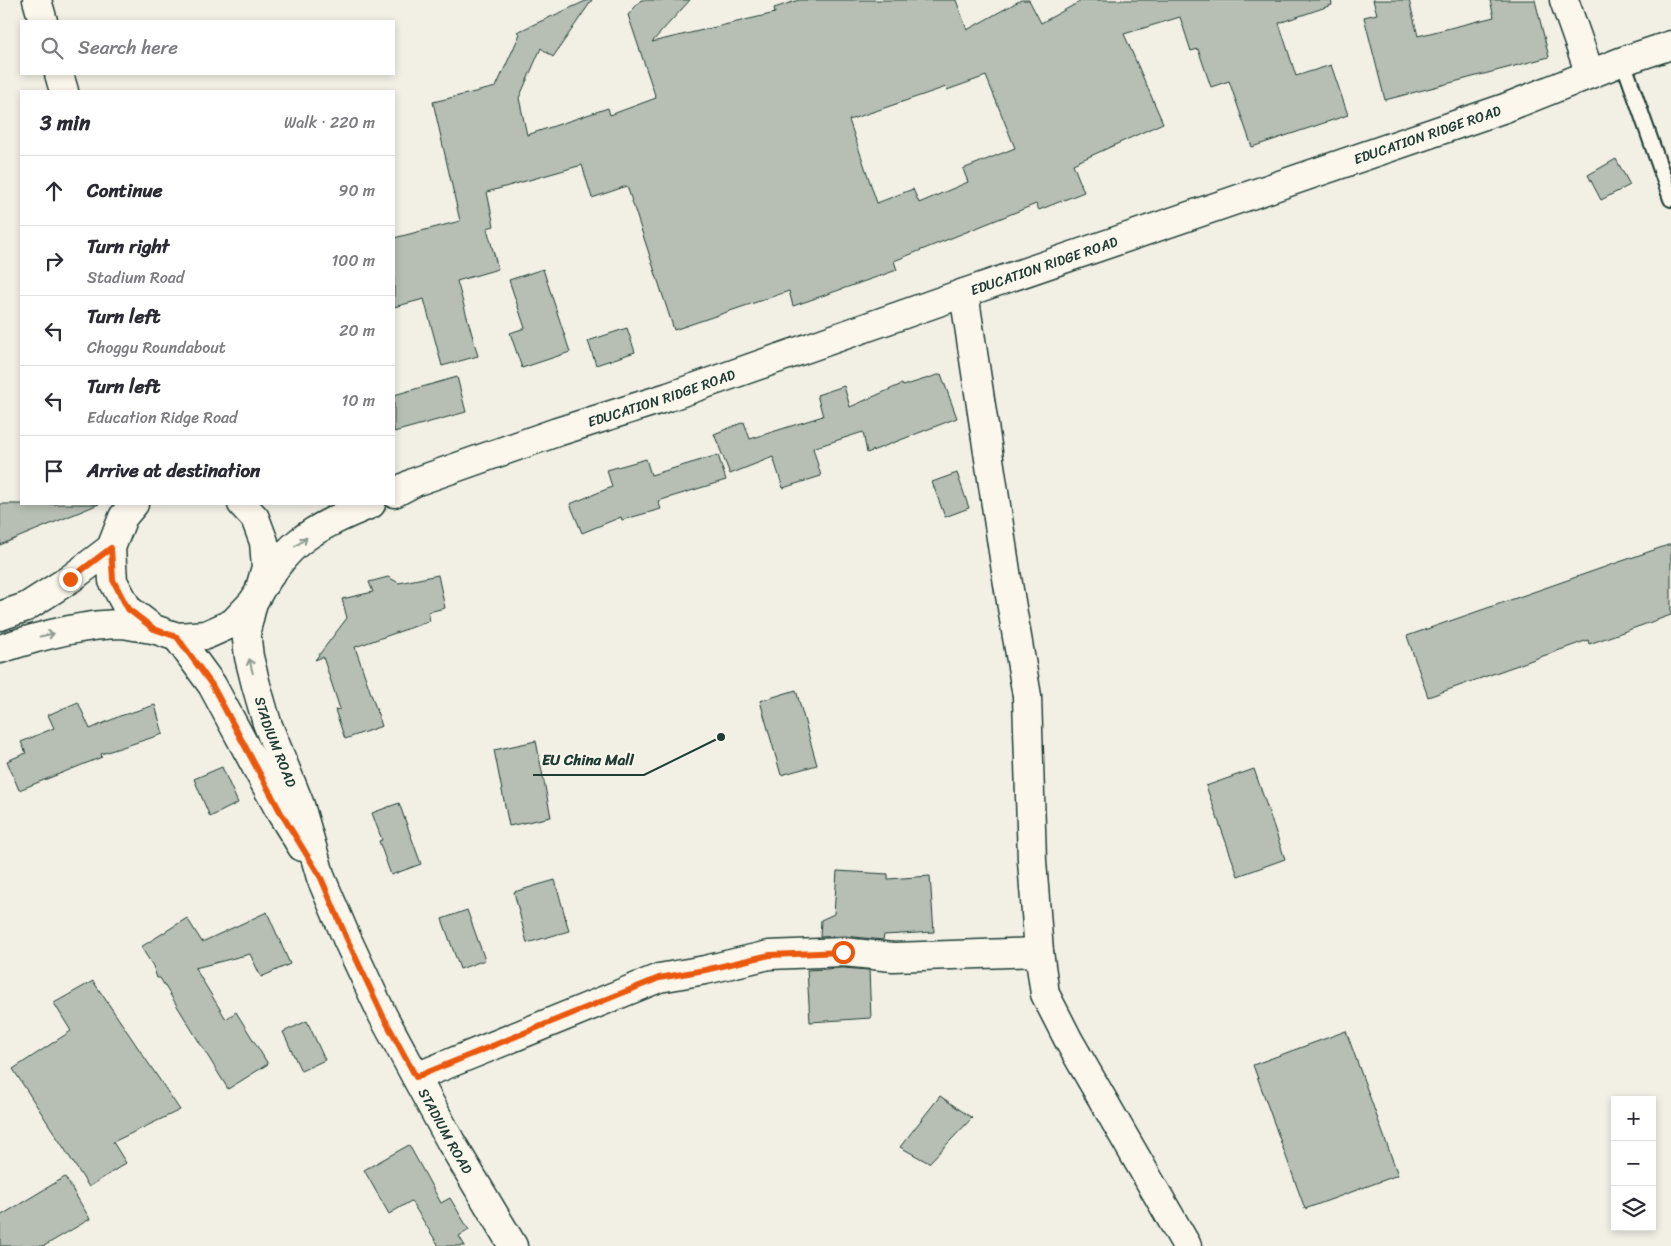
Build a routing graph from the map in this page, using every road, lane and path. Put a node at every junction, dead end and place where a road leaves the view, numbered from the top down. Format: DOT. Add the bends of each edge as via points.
graph roads {
  1 [pos="37,0"];
  2 [pos="1564,0"];
  3 [pos="43,20"];
  4 [pos="1671,45"];
  5 [pos="1623,61"];
  6 [pos="1590,74"];
  7 [pos="59,75"];
  8 [pos="64,90"];
  9 [pos="1671,199"];
  10 [pos="964,293"];
  11 [pos="401,486"];
  12 [pos="243,505"];
  13 [pos="369,505"];
  14 [pos="128,508"];
  15 [pos="111,548"];
  16 [pos="256,597"];
  17 [pos="0,616"];
  18 [pos="165,633"];
  19 [pos="0,649"];
  20 [pos="321,878"];
  21 [pos="1039,952"];
  22 [pos="416,1077"];
  23 [pos="513,1246"];
  24 [pos="1187,1246"];
  1 -- 3 [label="street"];
  2 -- 6 [label="street"];
  4 -- 5 [label="street, EDUCATION RIDGE ROAD"];
  5 -- 6 [label="street, EDUCATION RIDGE ROAD"];
  5 -- 9 [label="lane"];
  6 -- 10 [label="street, EDUCATION RIDGE ROAD" via="1505,108"];
  7 -- 8 [label="street"];
  10 -- 11 [label="street, EDUCATION RIDGE ROAD"];
  10 -- 21 [label="street" via="1027,696 1032,861"];
  12 -- 16 [label="street, STADIUM ROAD" via="255,518 264,542 266,567"];
  16 -- 13 [label="street, one-way" via="278,564 299,542"];
  14 -- 15 [label="street"];
  15 -- 17 [label="street" via="26,607"];
  15 -- 18 [label="street, STADIUM ROAD" via="113,580 128,609"];
  16 -- 18 [label="street" via="233,624 206,635"];
  20 -- 16 [label="street, STADIUM ROAD, one-way" via="300,805 267,723 249,657 246,631"];
  19 -- 18 [label="street, one-way" via="32,638 102,626 123,624"];
  18 -- 20 [label="street, STADIUM ROAD" via="212,685 281,813"];
  20 -- 22 [label="street, STADIUM ROAD" via="383,1016"];
  21 -- 22 [label="street" via="893,957 843,952 770,955 659,978"];
  21 -- 24 [label="street" via="1045,994"];
  22 -- 23 [label="street, STADIUM ROAD"];
}
